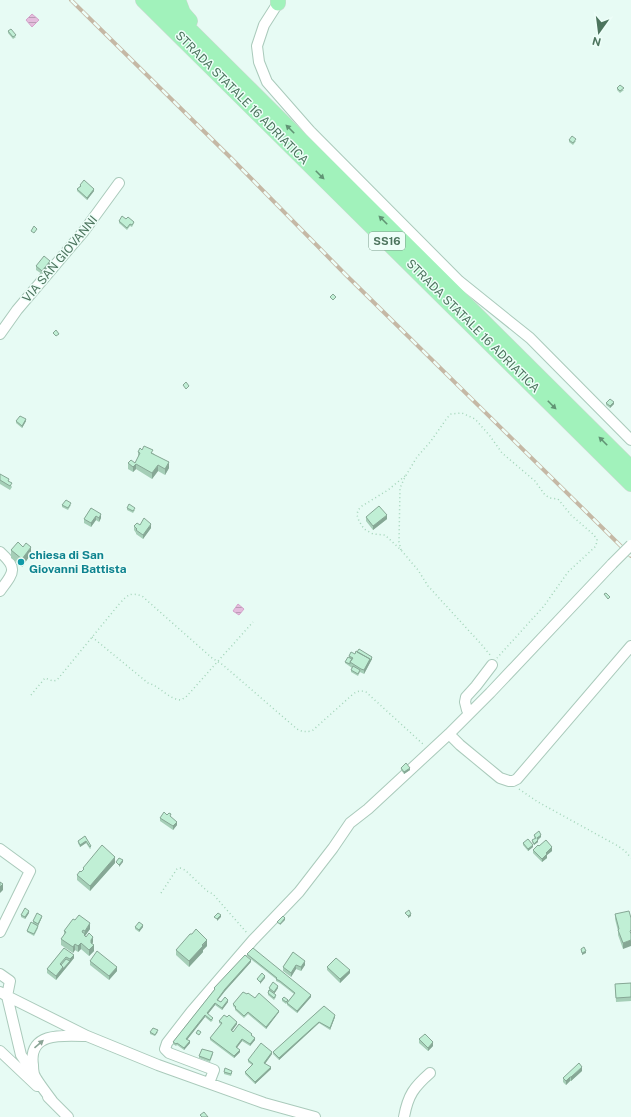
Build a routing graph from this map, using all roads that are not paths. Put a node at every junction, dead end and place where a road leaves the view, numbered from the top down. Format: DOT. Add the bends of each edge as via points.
graph roads {
  1 [pos="143,0"];
  2 [pos="160,0"];
  3 [pos="178,0"];
  4 [pos="278,1"];
  5 [pos="263,101"];
  6 [pos="119,183"];
  7 [pos="0,334"];
  8 [pos="631,440"];
  9 [pos="631,468"];
  10 [pos="631,484"];
  11 [pos="631,545"];
  12 [pos="0,552"];
  13 [pos="0,591"];
  14 [pos="631,646"];
  15 [pos="492,665"];
  16 [pos="471,712"];
  17 [pos="449,734"];
  18 [pos="0,849"];
  19 [pos="0,932"];
  20 [pos="0,974"];
  21 [pos="2,997"];
  22 [pos="87,1036"];
  23 [pos="0,1051"];
  24 [pos="430,1073"];
  25 [pos="34,1074"];
  26 [pos="209,1083"];
  27 [pos="53,1102"];
  28 [pos="68,1117"];
  29 [pos="315,1117"];
  30 [pos="404,1117"];
  1 -- 10 [label="highway, STRADA STATALE 16 ADRIATICA / SS16, one-way"];
  2 -- 5 [label="highway, STRADA STATALE 16 ADRIATICA / SS16"];
  3 -- 5 [label="highway" via="183,13 230,60"];
  4 -- 8 [label="street" via="264,25 257,46 259,62 267,82 310,131 459,281 530,338"];
  9 -- 5 [label="highway, STRADA STATALE 16 ADRIATICA / SS16, one-way"];
  6 -- 7 [label="street, VIA SAN GIOVANNI" via="84,231"];
  11 -- 16 [label="street, bridge"];
  12 -- 13 [label="street" via="12,567 12,575"];
  14 -- 17 [label="street" via="514,781 500,778"];
  15 -- 16 [label="street" via="466,697 467,710"];
  16 -- 17 [label="street"];
  17 -- 26 [label="street" via="350,823 299,892 191,1012 167,1043 165,1049 169,1053 214,1070"];
  18 -- 19 [label="street" via="30,871"];
  20 -- 21 [label="street" via="10,981"];
  21 -- 22 [label="street"];
  21 -- 25 [label="street" via="21,1055"];
  25 -- 22 [label="street, one-way" via="32,1057 35,1046 60,1035"];
  22 -- 26 [label="street"];
  23 -- 27 [label="street"];
  24 -- 30 [label="street" via="411,1094"];
  25 -- 27 [label="street"];
  26 -- 29 [label="street" via="264,1103"];
  27 -- 28 [label="street"];
}
